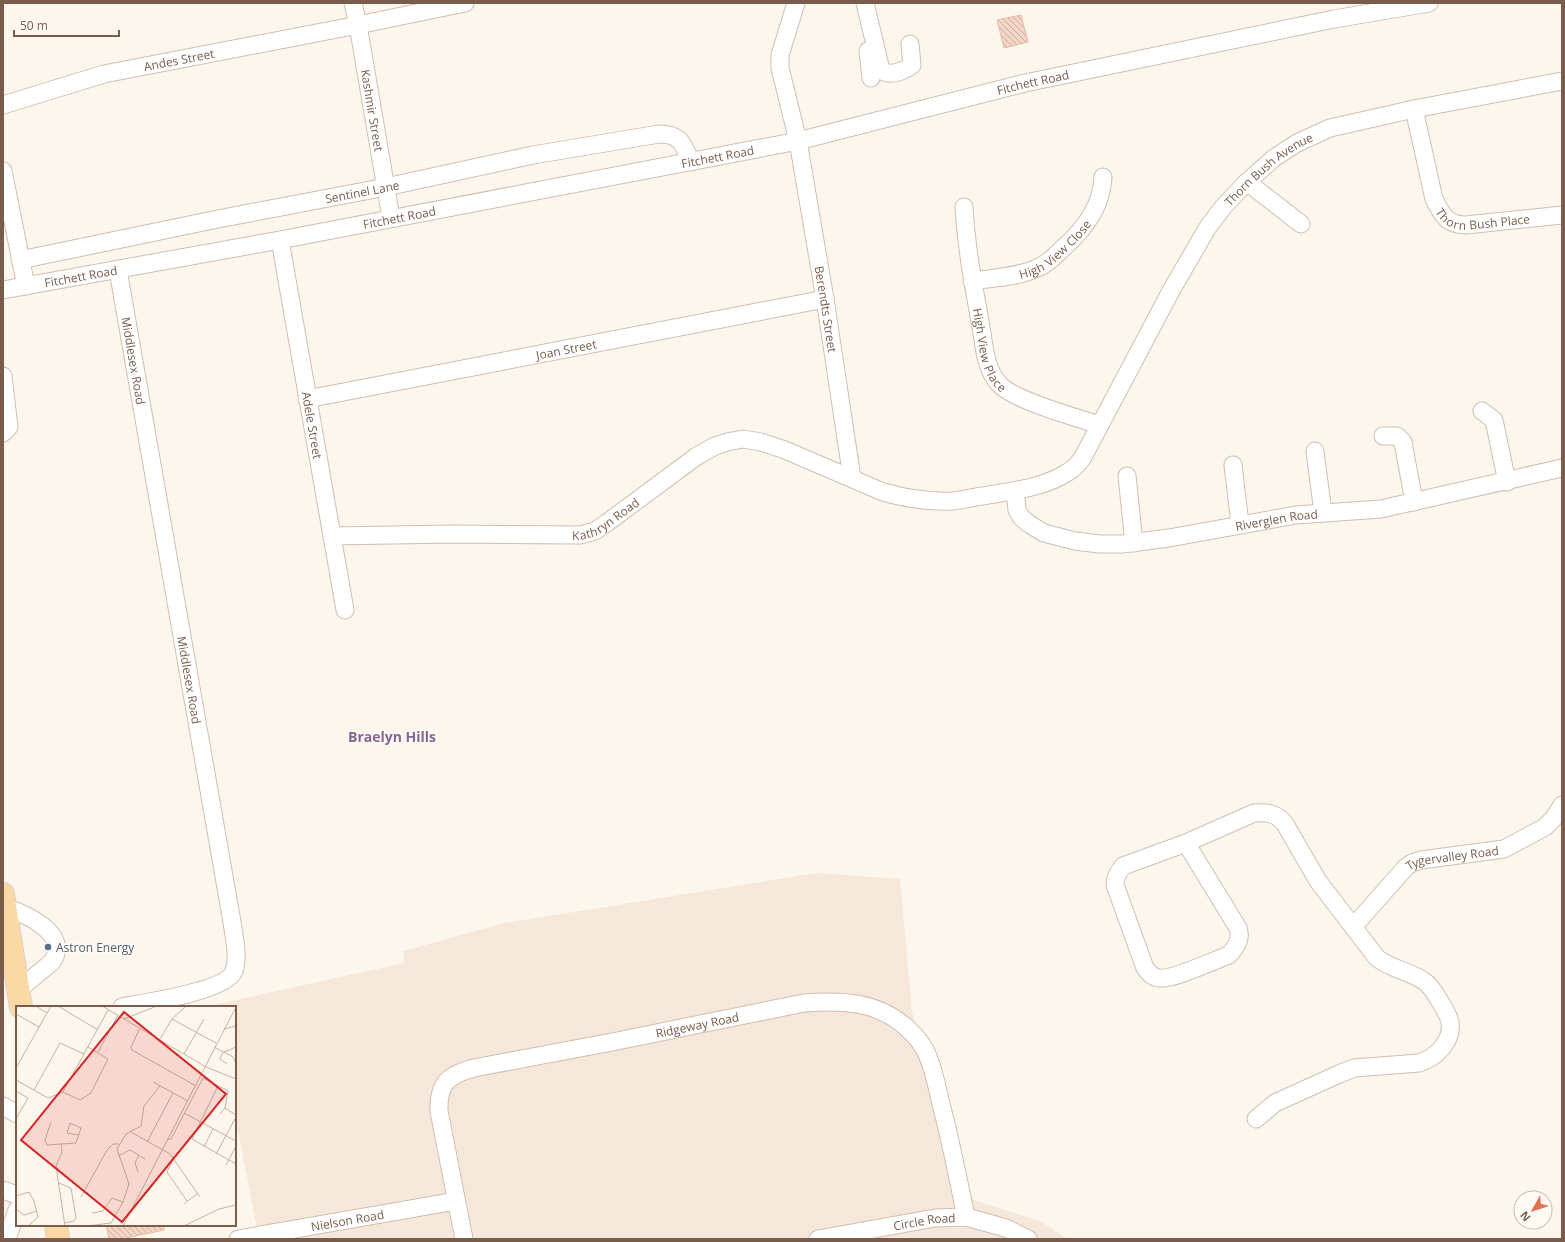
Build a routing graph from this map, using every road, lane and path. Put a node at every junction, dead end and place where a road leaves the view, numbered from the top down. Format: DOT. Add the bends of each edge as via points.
graph roads {
  1 [pos="353,3"];
  2 [pos="465,3"];
  3 [pos="796,3"];
  4 [pos="865,3"];
  5 [pos="1429,3"];
  6 [pos="358,25"];
  7 [pos="872,32"];
  8 [pos="910,44"];
  9 [pos="870,78"];
  10 [pos="1562,81"];
  11 [pos="3,105"];
  12 [pos="1414,109"];
  13 [pos="798,141"];
  14 [pos="691,162"];
  15 [pos="3,171"];
  16 [pos="1103,177"];
  17 [pos="1247,182"];
  18 [pos="386,187"];
  19 [pos="964,207"];
  20 [pos="1562,215"];
  21 [pos="391,218"];
  22 [pos="1301,224"];
  23 [pos="280,240"];
  24 [pos="20,260"];
  25 [pos="118,270"];
  26 [pos="972,281"];
  27 [pos="26,286"];
  28 [pos="3,290"];
  29 [pos="825,299"];
  30 [pos="3,376"];
  31 [pos="307,399"];
  32 [pos="1482,411"];
  33 [pos="1100,426"];
  34 [pos="3,433"];
  35 [pos="1383,436"];
  36 [pos="1315,451"];
  37 [pos="1233,465"];
  38 [pos="1562,468"];
  39 [pos="1127,476"];
  40 [pos="852,478"];
  41 [pos="1507,482"];
  42 [pos="1015,491"];
  43 [pos="1414,502"];
  44 [pos="1323,512"];
  45 [pos="1240,524"];
  46 [pos="332,536"];
  47 [pos="1134,542"];
  48 [pos="345,610"];
  49 [pos="1562,805"];
  50 [pos="1186,843"];
  51 [pos="4,901"];
  52 [pos="1353,927"];
  53 [pos="6,932"];
  54 [pos="20,999"];
  55 [pos="127,1006"];
  56 [pos="3,1106"];
  57 [pos="16,1113"];
  58 [pos="1256,1119"];
  59 [pos="3,1190"];
  60 [pos="16,1195"];
  61 [pos="456,1201"];
  62 [pos="16,1213"];
  63 [pos="966,1217"];
  64 [pos="56,1226"];
  65 [pos="7,1239"];
  66 [pos="58,1239"];
  67 [pos="238,1239"];
  68 [pos="464,1239"];
  69 [pos="818,1239"];
  70 [pos="1028,1239"];
  1 -- 6 [label="street, Kashmir Street"];
  2 -- 6 [label="street, Andes Street"];
  3 -- 13 [label="street, Berendts Street" via="780,61 782,81"];
  4 -- 7 [label="street"];
  5 -- 13 [label="street, Fitchett Road" via="1334,19 1025,83"];
  6 -- 11 [label="street, Andes Street" via="104,74"];
  6 -- 18 [label="street, Kashmir Street"];
  7 -- 8 [label="street" via="881,70 884,72 899,72 912,65"];
  7 -- 9 [label="street" via="867,46"];
  10 -- 12 [label="street, Thorn Bush Avenue"];
  12 -- 17 [label="street, Thorn Bush Avenue" via="1330,128 1312,135 1274,158"];
  12 -- 20 [label="street, Thorn Bush Place" via="1434,199 1447,220 1456,225"];
  13 -- 14 [label="street, Fitchett Road"];
  13 -- 29 [label="street, Berendts Street"];
  14 -- 18 [label="street, Sentinel Lane" via="679,139 670,134 659,134 534,155"];
  14 -- 21 [label="street, Fitchett Road"];
  15 -- 24 [label="street"];
  16 -- 26 [label="street, High View Close" via="1102,189 1093,214 1073,240 1053,258 1040,267 1022,273"];
  17 -- 22 [label="street"];
  17 -- 33 [label="street, Thorn Bush Avenue" via="1208,227 1172,289"];
  18 -- 21 [label="street, Kashmir Street"];
  18 -- 24 [label="street, Sentinel Lane"];
  19 -- 26 [label="street, High View Place"];
  21 -- 23 [label="street, Fitchett Road"];
  23 -- 25 [label="street, Fitchett Road"];
  23 -- 31 [label="street, Adele Street"];
  24 -- 27 [label="street"];
  25 -- 27 [label="street, Fitchett Road"];
  25 -- 55 [label="street, Middlesex Road" via="232,922 236,959 234,972 227,980 216,986"];
  26 -- 33 [label="street, High View Place" via="987,359 999,385 1024,399"];
  27 -- 28 [label="street, Fitchett Road"];
  29 -- 31 [label="street, Joan Street"];
  29 -- 40 [label="street, Berendts Street"];
  30 -- 34 [label="street" via="9,427"];
  31 -- 46 [label="street, Adele Street"];
  32 -- 41 [label="street" via="1494,420"];
  33 -- 42 [label="street, Thorn Bush Avenue" via="1083,457 1070,471 1059,478"];
  35 -- 43 [label="street" via="1397,436 1403,442"];
  36 -- 44 [label="street"];
  37 -- 45 [label="street"];
  38 -- 41 [label="street, Riverglen Road"];
  39 -- 47 [label="street"];
  40 -- 42 [label="street, Kathryn Road" via="895,496 931,500 953,501"];
  40 -- 46 [label="street, Kathryn Road" via="785,450 743,439 715,446 697,456 595,531 580,535"];
  41 -- 43 [label="street, Riverglen Road"];
  42 -- 47 [label="street, Riverglen Road" via="1017,510 1029,524 1044,532 1075,541 1099,544"];
  43 -- 44 [label="street, Riverglen Road" via="1381,509"];
  44 -- 45 [label="street, Riverglen Road"];
  45 -- 47 [label="street, Riverglen Road"];
  46 -- 48 [label="street, Adele Street"];
  49 -- 52 [label="street, Tygervalley Road" via="1545,827 1504,849 1412,863"];
  50 -- 50 [label="street" via="1238,928 1239,938 1229,955 1168,978 1155,978 1145,968 1115,885 1115,878 1124,866"];
  50 -- 52 [label="street" via="1254,813 1272,814 1285,824 1318,881"];
  51 -- 53 [label="main road"];
  51 -- 54 [label="street" via="44,927 56,942 56,956"];
  52 -- 58 [label="street" via="1377,958 1424,981 1435,993 1450,1022 1449,1035 1444,1045 1434,1056 1419,1063 1354,1068 1338,1074 1275,1103"];
  53 -- 54 [label="main road"];
  56 -- 57 [label="street"];
  59 -- 60 [label="street"];
  61 -- 63 [label="street, Ridgeway Road" via="439,1111 439,1098 446,1082 460,1072 804,1002 834,1001 858,1003 878,1009 899,1020 919,1040 927,1054 937,1088 951,1141"];
  61 -- 67 [label="street, Nielson Road"];
  61 -- 68 [label="street, Ridgeway Road"];
  62 -- 65 [label="street"];
  63 -- 69 [label="street, Circle Road" via="927,1220"];
  63 -- 70 [label="street, Circle Road" via="1006,1228"];
  64 -- 66 [label="main road"];
}
